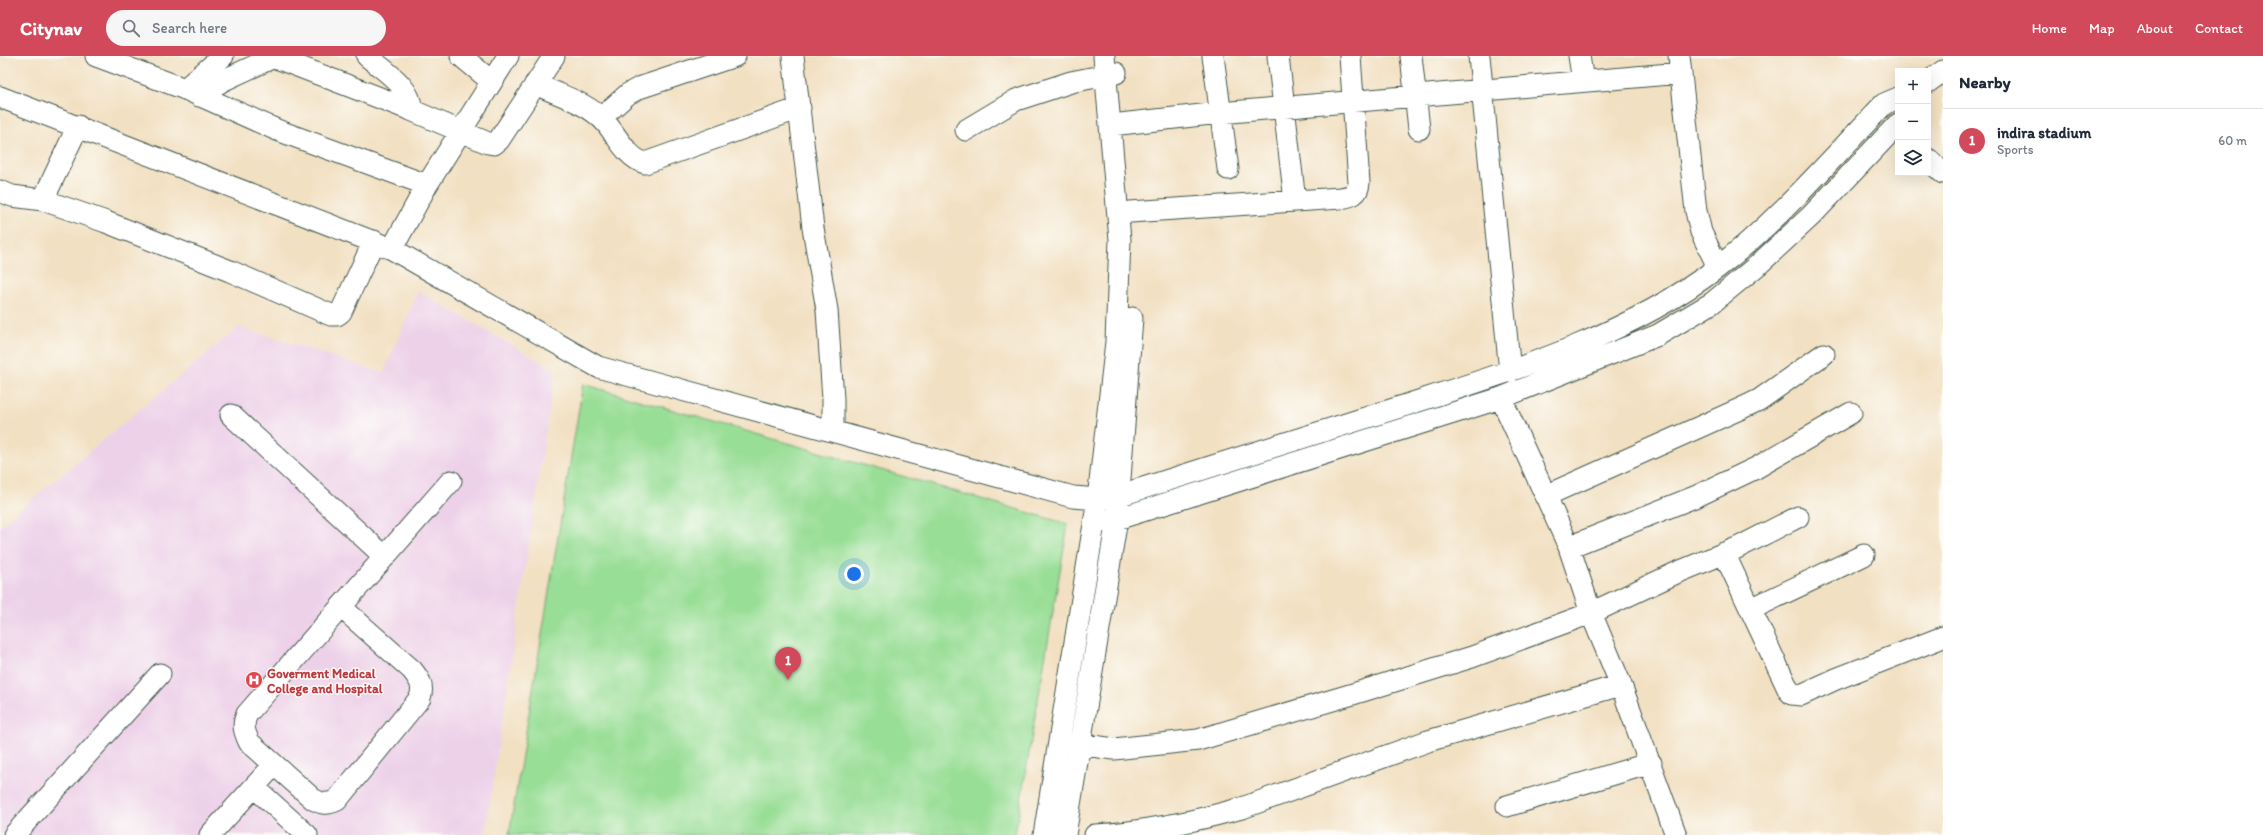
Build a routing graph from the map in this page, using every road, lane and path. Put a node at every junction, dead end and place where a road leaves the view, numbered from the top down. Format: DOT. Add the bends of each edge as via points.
graph roads {
  1 [pos="96,56"];
  2 [pos="223,56"];
  3 [pos="275,56"];
  4 [pos="367,56"];
  5 [pos="461,56"];
  6 [pos="508,56"];
  7 [pos="554,56"];
  8 [pos="735,56"];
  9 [pos="793,56"];
  10 [pos="1213,56"];
  11 [pos="1278,56"];
  12 [pos="1350,56"];
  13 [pos="1411,56"];
  14 [pos="1478,56"];
  15 [pos="1579,56"];
  16 [pos="132,62"];
  17 [pos="1680,64"];
  18 [pos="1110,65"];
  19 [pos="1943,71"];
  20 [pos="1931,80"];
  21 [pos="492,81"];
  22 [pos="1583,81"];
  23 [pos="535,84"];
  24 [pos="1482,90"];
  25 [pos="192,93"];
  26 [pos="1414,96"];
  27 [pos="0,97"];
  28 [pos="1895,99"];
  29 [pos="1354,101"];
  30 [pos="800,108"];
  31 [pos="1284,108"];
  32 [pos="411,110"];
  33 [pos="1220,113"];
  34 [pos="601,118"];
  35 [pos="1116,124"];
  36 [pos="78,126"];
  37 [pos="1419,129"];
  38 [pos="966,130"];
  39 [pos="1895,130"];
  40 [pos="461,131"];
  41 [pos="1931,162"];
  42 [pos="1228,169"];
  43 [pos="1943,173"];
  44 [pos="427,185"];
  45 [pos="0,192"];
  46 [pos="43,200"];
  47 [pos="1295,201"];
  48 [pos="1130,212"];
  49 [pos="383,245"];
  50 [pos="1718,268"];
  51 [pos="1824,354"];
  52 [pos="1510,372"];
  53 [pos="1501,398"];
  54 [pos="1851,413"];
  55 [pos="231,415"];
  56 [pos="833,431"];
  57 [pos="451,481"];
  58 [pos="1118,496"];
  59 [pos="1545,496"];
  60 [pos="1098,499"];
  61 [pos="1798,517"];
  62 [pos="1117,519"];
  63 [pos="1094,522"];
  64 [pos="1569,547"];
  65 [pos="1724,553"];
  66 [pos="1864,555"];
  67 [pos="385,557"];
  68 [pos="341,607"];
  69 [pos="1751,609"];
  70 [pos="1591,613"];
  71 [pos="1943,638"];
  72 [pos="160,674"];
  73 [pos="1622,684"];
  74 [pos="1059,740"];
  75 [pos="1079,744"];
  76 [pos="1651,763"];
  77 [pos="274,765"];
  78 [pos="254,787"];
  79 [pos="1507,806"];
  80 [pos="14,835"];
  81 [pos="210,835"];
  82 [pos="307,835"];
  83 [pos="1044,835"];
  84 [pos="1065,835"];
  85 [pos="1095,835"];
  86 [pos="1676,835"];
  1 -- 16 [label="street"];
  2 -- 25 [label="street"];
  3 -- 25 [label="street"];
  3 -- 32 [label="street"];
  4 -- 32 [label="street" via="403,89 412,103"];
  5 -- 21 [label="street"];
  6 -- 21 [label="street"];
  7 -- 23 [label="street"];
  8 -- 34 [label="street" via="639,88 628,94"];
  9 -- 30 [label="street"];
  10 -- 33 [label="street"];
  11 -- 31 [label="street"];
  12 -- 29 [label="street"];
  13 -- 26 [label="street"];
  14 -- 24 [label="street"];
  15 -- 22 [label="street"];
  16 -- 25 [label="street"];
  17 -- 22 [label="street"];
  17 -- 50 [label="street" via="1696,211 1700,232"];
  18 -- 35 [label="street"];
  18 -- 38 [label="street" via="1071,82 1016,100"];
  19 -- 20 [label="street"];
  21 -- 40 [label="street"];
  22 -- 24 [label="street"];
  23 -- 34 [label="street" via="586,107"];
  23 -- 40 [label="street" via="494,144"];
  24 -- 26 [label="street"];
  24 -- 52 [label="street"];
  25 -- 44 [label="street" via="278,130"];
  26 -- 29 [label="street"];
  26 -- 37 [label="street"];
  27 -- 36 [label="street"];
  28 -- 50 [label="street" via="1884,104 1776,215"];
  29 -- 31 [label="street"];
  29 -- 47 [label="street" via="1357,192 1341,198"];
  30 -- 34 [label="street" via="645,162 638,161"];
  30 -- 56 [label="street" via="813,228 827,310"];
  31 -- 33 [label="street"];
  31 -- 47 [label="street"];
  32 -- 40 [label="street"];
  33 -- 35 [label="street"];
  33 -- 42 [label="street"];
  35 -- 48 [label="street"];
  35 -- 60 [label="street" via="1120,275 1110,407"];
  36 -- 46 [label="street"];
  36 -- 49 [label="street"];
  39 -- 53 [label="street" via="1811,216 1712,303 1658,335"];
  40 -- 44 [label="street"];
  41 -- 43 [label="street"];
  44 -- 49 [label="street"];
  45 -- 46 [label="street"];
  46 -- 49 [label="street" via="174,248 332,315 341,312"];
  47 -- 48 [label="street"];
  48 -- 58 [label="street" via="1133,306"];
  49 -- 56 [label="street" via="598,367"];
  50 -- 52 [label="street" via="1642,315"];
  51 -- 59 [label="street" via="1759,400"];
  52 -- 58 [label="street"];
  53 -- 59 [label="street"];
  53 -- 62 [label="street"];
  54 -- 64 [label="street" via="1756,468 1697,496"];
  55 -- 67 [label="street"];
  56 -- 60 [label="street" via="1073,497"];
  57 -- 67 [label="street"];
  58 -- 60 [label="street"];
  58 -- 62 [label="street"];
  59 -- 64 [label="street"];
  60 -- 63 [label="street"];
  61 -- 65 [label="street"];
  62 -- 63 [label="street"];
  62 -- 75 [label="street"];
  63 -- 74 [label="street"];
  64 -- 70 [label="street"];
  65 -- 69 [label="street"];
  65 -- 70 [label="street"];
  66 -- 69 [label="street"];
  67 -- 68 [label="street"];
  68 -- 77 [label="street" via="247,714 244,727 249,742"];
  68 -- 77 [label="street" via="412,670 421,681 423,690 420,698 337,800 330,804 322,804 313,799"];
  69 -- 71 [label="street" via="1789,691 1796,696"];
  70 -- 73 [label="street"];
  70 -- 75 [label="street" via="1472,657 1198,740 1114,749"];
  72 -- 80 [label="street"];
  73 -- 76 [label="street"];
  73 -- 85 [label="street" via="1428,741 1212,817 1169,827"];
  74 -- 75 [label="street"];
  74 -- 83 [label="street"];
  75 -- 84 [label="street"];
  76 -- 79 [label="street"];
  76 -- 86 [label="street"];
  77 -- 78 [label="street"];
  78 -- 81 [label="street"];
  78 -- 82 [label="street"];
}
